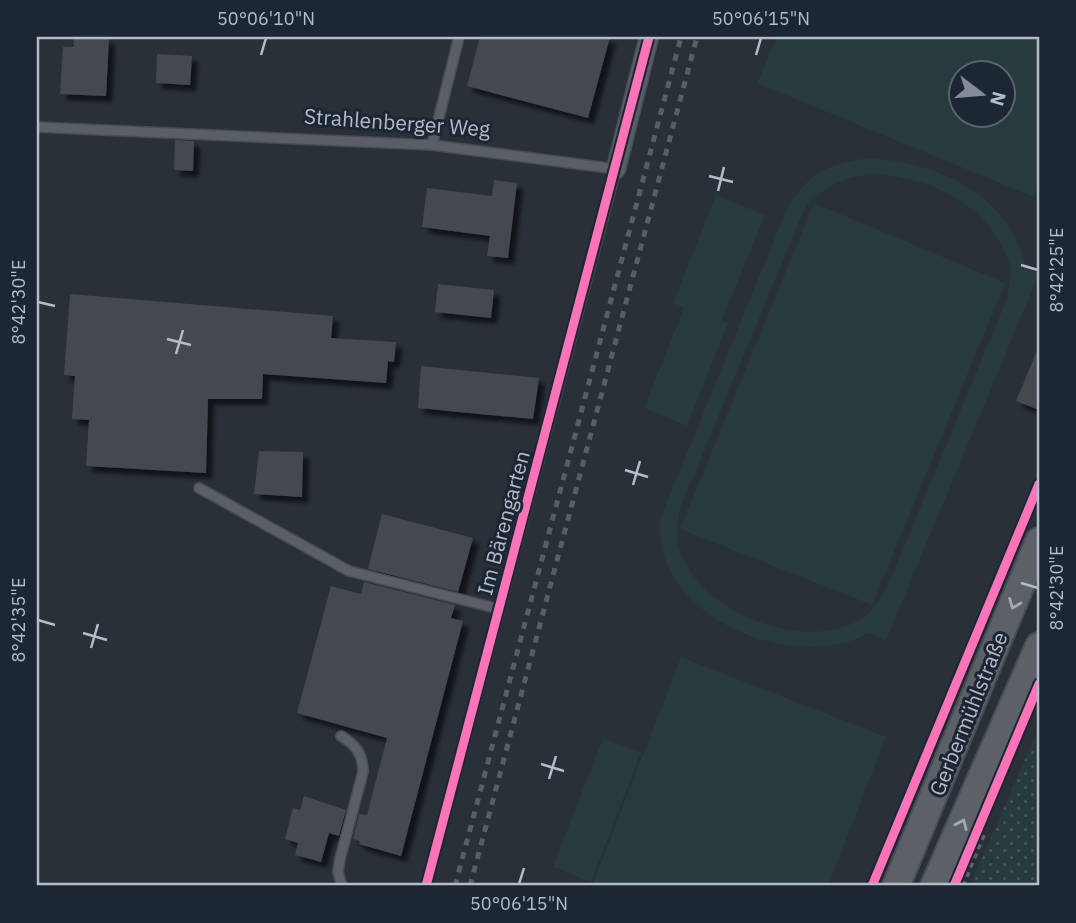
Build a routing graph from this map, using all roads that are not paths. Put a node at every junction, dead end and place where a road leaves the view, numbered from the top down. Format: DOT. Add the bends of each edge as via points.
graph roads {
  1 [pos="459,37"];
  2 [pos="649,37"];
  3 [pos="37,127"];
  4 [pos="432,145"];
  5 [pos="616,169"];
  6 [pos="199,488"];
  7 [pos="1039,541"];
  8 [pos="499,609"];
  9 [pos="1039,646"];
  10 [pos="341,736"];
  11 [pos="342,886"];
  12 [pos="426,886"];
  13 [pos="896,886"];
  14 [pos="934,886"];
  1 -- 4 [label="lane"];
  2 -- 5 [label="street"];
  3 -- 4 [label="lane, Strahlenberger Weg"];
  4 -- 5 [label="lane, Strahlenberger Weg"];
  5 -- 8 [label="lane, Im Bärengarten"];
  6 -- 8 [label="lane" via="349,571"];
  7 -- 13 [label="main road, Gerbermühlstraße, one-way"];
  8 -- 12 [label="lane, Im Bärengarten"];
  14 -- 9 [label="main road, Gerbermühlstraße, one-way"];
  10 -- 11 [label="lane" via="363,760 340,859"];
}
